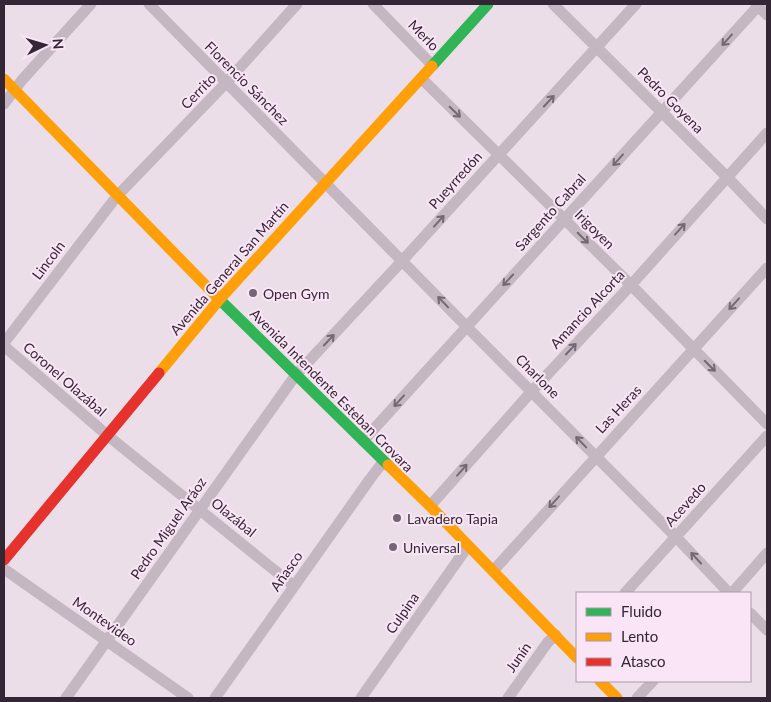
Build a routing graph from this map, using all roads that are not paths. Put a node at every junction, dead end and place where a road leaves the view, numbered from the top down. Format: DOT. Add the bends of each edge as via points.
graph roads {
  1 [pos="91,4"];
  2 [pos="149,4"];
  3 [pos="297,4"];
  4 [pos="373,4"];
  5 [pos="488,4"];
  6 [pos="553,4"];
  7 [pos="636,4"];
  8 [pos="758,4"];
  9 [pos="767,15"];
  10 [pos="597,48"];
  11 [pos="432,65"];
  12 [pos="420,78"];
  13 [pos="4,79"];
  14 [pos="226,83"];
  15 [pos="14,89"];
  16 [pos="4,104"];
  17 [pos="662,112"];
  18 [pos="767,133"];
  19 [pos="499,154"];
  20 [pos="727,177"];
  21 [pos="325,182"];
  22 [pos="117,196"];
  23 [pos="767,219"];
  24 [pos="564,220"];
  25 [pos="402,261"];
  26 [pos="767,268"];
  27 [pos="631,285"];
  28 [pos="219,300"];
  29 [pos="466,326"];
  30 [pos="4,345"];
  31 [pos="693,349"];
  32 [pos="296,376"];
  33 [pos="532,391"];
  34 [pos="767,424"];
  35 [pos="107,435"];
  36 [pos="767,436"];
  37 [pos="363,441"];
  38 [pos="595,456"];
  39 [pos="384,462"];
  40 [pos="430,506"];
  41 [pos="199,509"];
  42 [pos="676,537"];
  43 [pos="468,546"];
  44 [pos="767,554"];
  45 [pos="4,560"];
  46 [pos="4,569"];
  47 [pos="493,571"];
  48 [pos="294,586"];
  49 [pos="626,592"];
  50 [pos="729,592"];
  51 [pos="731,592"];
  52 [pos="751,614"];
  53 [pos="767,630"];
  54 [pos="556,635"];
  55 [pos="106,640"];
  56 [pos="575,652"];
  57 [pos="601,682"];
  58 [pos="652,682"];
  59 [pos="66,698"];
  60 [pos="188,698"];
  61 [pos="215,698"];
  62 [pos="361,698"];
  63 [pos="508,698"];
  64 [pos="617,698"];
  65 [pos="637,698"];
  1 -- 15 [label="street"];
  2 -- 14 [label="street, Florencio Sánchez"];
  3 -- 14 [label="street, Cerrito"];
  4 -- 11 [label="street, Merlo"];
  5 -- 11 [label="main road, Avenida General San Martín"];
  6 -- 10 [label="street, Pedro Goyena"];
  7 -- 10 [label="street, Pueyrredón"];
  8 -- 9 [label="street"];
  8 -- 17 [label="street, Sargento Cabral, one-way"];
  10 -- 17 [label="street, Pedro Goyena"];
  19 -- 10 [label="street, Pueyrredón, one-way"];
  11 -- 12 [label="main road, Avenida General San Martín"];
  12 -- 19 [label="street, Irigoyen, one-way"];
  12 -- 21 [label="main road, Avenida General San Martín"];
  13 -- 15 [label="main road, Avenida Intendente Esteban Crovara"];
  14 -- 21 [label="street, Florencio Sánchez"];
  14 -- 22 [label="street, Cerrito"];
  15 -- 16 [label="street"];
  15 -- 22 [label="main road, Avenida Intendente Esteban Crovara"];
  17 -- 20 [label="street, Pedro Goyena"];
  17 -- 24 [label="street, Sargento Cabral, one-way"];
  18 -- 20 [label="street, Amancio Alcorta"];
  19 -- 24 [label="street, Irigoyen"];
  25 -- 19 [label="street, Pueyrredón, one-way"];
  20 -- 23 [label="street, Pedro Goyena"];
  27 -- 20 [label="street, Amancio Alcorta, one-way"];
  21 -- 25 [label="street, Charlone"];
  21 -- 28 [label="main road, Avenida General San Martín"];
  22 -- 28 [label="main road, Avenida Intendente Esteban Crovara"];
  22 -- 30 [label="street, Lincoln"];
  24 -- 27 [label="street, Irigoyen, one-way"];
  24 -- 29 [label="street, Sargento Cabral, one-way"];
  29 -- 25 [label="street, Charlone, one-way"];
  32 -- 25 [label="street, Pueyrredón, one-way"];
  26 -- 31 [label="street, Las Heras, one-way"];
  27 -- 31 [label="street, Irigoyen"];
  33 -- 27 [label="street, Amancio Alcorta, one-way"];
  28 -- 32 [label="main road, Avenida Intendente Esteban Crovara"];
  28 -- 35 [label="main road, Avenida General San Martín"];
  29 -- 33 [label="street, Charlone"];
  29 -- 37 [label="street, Sargento Cabral, one-way"];
  30 -- 35 [label="street, Coronel Olazábal"];
  31 -- 34 [label="street, Irigoyen, one-way"];
  31 -- 38 [label="street, Las Heras"];
  32 -- 37 [label="main road, Avenida Intendente Esteban Crovara"];
  32 -- 41 [label="street, Pedro Miguel Aráoz"];
  38 -- 33 [label="street, Charlone, one-way"];
  40 -- 33 [label="street, Amancio Alcorta, one-way"];
  35 -- 41 [label="street, Olazábal"];
  35 -- 45 [label="main road, Avenida General San Martín"];
  36 -- 42 [label="street, Acevedo"];
  37 -- 39 [label="main road, Avenida Intendente Esteban Crovara"];
  38 -- 42 [label="street, Charlone"];
  38 -- 47 [label="street, Las Heras, one-way"];
  39 -- 40 [label="main road, Avenida Intendente Esteban Crovara"];
  39 -- 48 [label="street, Añasco"];
  40 -- 43 [label="main road, Avenida Intendente Esteban Crovara"];
  41 -- 48 [label="street, Olazábal"];
  41 -- 55 [label="street, Pedro Miguel Aráoz"];
  42 -- 49 [label="street, Acevedo"];
  50 -- 42 [label="street, Charlone, one-way"];
  43 -- 47 [label="main road, Avenida Intendente Esteban Crovara"];
  43 -- 62 [label="street, Culpina"];
  44 -- 51 [label="street"];
  46 -- 55 [label="street, Montevideo"];
  47 -- 54 [label="main road, Avenida Intendente Esteban Crovara"];
  48 -- 61 [label="street, Añasco"];
  52 -- 53 [label="street"];
  54 -- 56 [label="main road, Avenida Intendente Esteban Crovara"];
  54 -- 63 [label="street, Junín"];
  55 -- 59 [label="street, Pedro Miguel Aráoz"];
  55 -- 60 [label="street, Montevideo"];
  57 -- 64 [label="main road"];
  58 -- 65 [label="street"];
}
